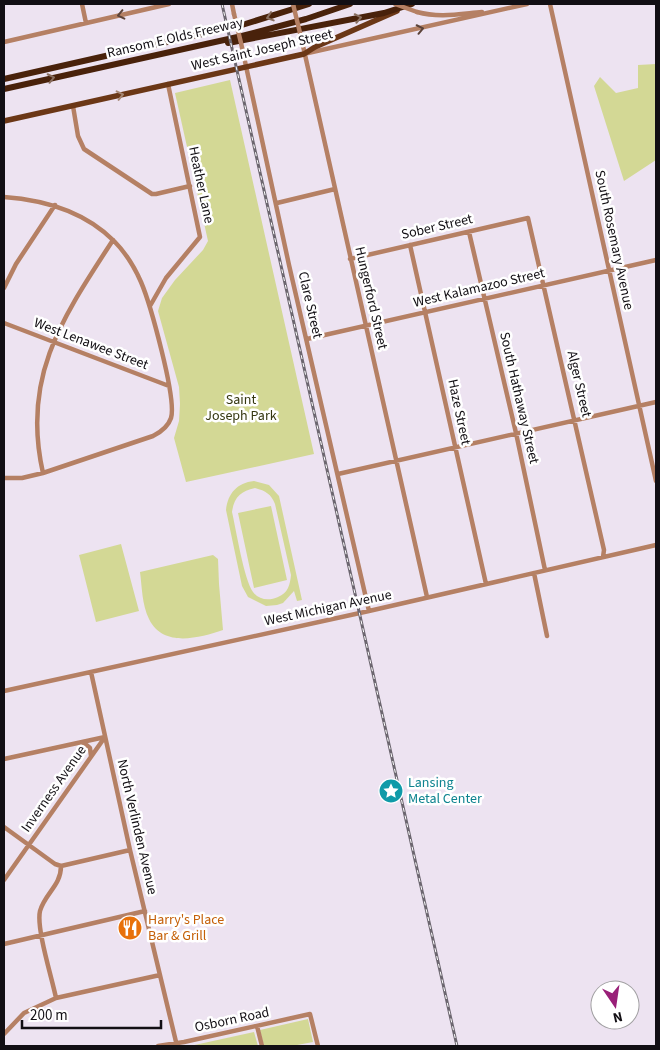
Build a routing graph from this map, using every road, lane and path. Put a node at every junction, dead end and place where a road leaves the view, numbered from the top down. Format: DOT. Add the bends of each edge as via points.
graph roads {
  1 [pos="82,4"];
  2 [pos="168,4"];
  3 [pos="232,4"];
  4 [pos="293,4"];
  5 [pos="308,4"];
  6 [pos="350,4"];
  7 [pos="395,4"];
  8 [pos="412,4"];
  9 [pos="527,4"];
  10 [pos="550,4"];
  11 [pos="490,12"];
  12 [pos="86,23"];
  13 [pos="4,42"];
  14 [pos="304,54"];
  15 [pos="138,59"];
  16 [pos="246,66"];
  17 [pos="4,79"];
  18 [pos="168,84"];
  19 [pos="4,89"];
  20 [pos="73,106"];
  21 [pos="4,122"];
  22 [pos="190,186"];
  23 [pos="335,190"];
  24 [pos="4,197"];
  25 [pos="277,203"];
  26 [pos="55,205"];
  27 [pos="528,218"];
  28 [pos="469,232"];
  29 [pos="113,240"];
  30 [pos="410,245"];
  31 [pos="350,259"];
  32 [pos="656,260"];
  33 [pos="609,270"];
  34 [pos="544,285"];
  35 [pos="4,288"];
  36 [pos="485,299"];
  37 [pos="150,306"];
  38 [pos="426,312"];
  39 [pos="4,323"];
  40 [pos="366,325"];
  41 [pos="307,338"];
  42 [pos="53,341"];
  43 [pos="169,386"];
  44 [pos="656,402"];
  45 [pos="639,406"];
  46 [pos="575,420"];
  47 [pos="516,433"];
  48 [pos="456,447"];
  49 [pos="396,461"];
  50 [pos="43,473"];
  51 [pos="338,474"];
  52 [pos="4,478"];
  53 [pos="656,480"];
  54 [pos="656,545"];
  55 [pos="603,557"];
  56 [pos="545,570"];
  57 [pos="534,572"];
  58 [pos="486,584"];
  59 [pos="427,597"];
  60 [pos="369,611"];
  61 [pos="547,636"];
  62 [pos="91,672"];
  63 [pos="4,691"];
  64 [pos="105,737"];
  65 [pos="82,742"];
  66 [pos="91,757"];
  67 [pos="4,759"];
  68 [pos="4,827"];
  69 [pos="28,845"];
  70 [pos="130,850"];
  71 [pos="60,866"];
  72 [pos="4,880"];
  73 [pos="145,911"];
  74 [pos="42,935"];
  75 [pos="4,944"];
  76 [pos="160,975"];
  77 [pos="56,998"];
  78 [pos="257,1026"];
  79 [pos="4,1034"];
  80 [pos="177,1044"];
  81 [pos="158,1046"];
  82 [pos="262,1046"];
  83 [pos="318,1046"];
  1 -- 12 [label="street"];
  2 -- 12 [label="street, one-way"];
  3 -- 16 [label="street, Clare Street, bridge"];
  4 -- 14 [label="street, Hungerford Street, bridge"];
  5 -- 17 [label="highway, Ransom E Olds Freeway, one-way" via="223,30"];
  6 -- 15 [label="highway, Ransom E Olds Freeway" via="271,29"];
  7 -- 11 [label="street, bridge" via="433,15"];
  8 -- 14 [label="main road"];
  15 -- 8 [label="highway, one-way" via="372,16"];
  9 -- 11 [label="street, West Saint Joseph Street"];
  10 -- 33 [label="street, South Rosemary Avenue"];
  14 -- 11 [label="street, West Saint Joseph Street, one-way"];
  12 -- 13 [label="street"];
  14 -- 16 [label="main road, West Saint Joseph Street"];
  14 -- 23 [label="street, Hungerford Street"];
  19 -- 15 [label="highway, Ransom E Olds Freeway, one-way"];
  16 -- 18 [label="main road, West Saint Joseph Street"];
  16 -- 25 [label="street, Clare Street"];
  20 -- 18 [label="main road, West Saint Joseph Street, one-way"];
  18 -- 22 [label="street, Heather Lane"];
  20 -- 21 [label="main road, West Saint Joseph Street"];
  20 -- 22 [label="street" via="80,143 93,156 152,194"];
  22 -- 37 [label="street, Heather Lane" via="200,237 166,278"];
  23 -- 25 [label="street"];
  23 -- 31 [label="street, Hungerford Street"];
  24 -- 26 [label="street"];
  25 -- 41 [label="street, Clare Street"];
  26 -- 29 [label="street" via="86,220"];
  26 -- 35 [label="street"];
  27 -- 28 [label="street, Sober Street"];
  27 -- 34 [label="street, Alger Street"];
  28 -- 30 [label="street, Sober Street"];
  28 -- 36 [label="street, South Hathaway Street"];
  29 -- 37 [label="street" via="130,260"];
  29 -- 42 [label="street"];
  30 -- 31 [label="street, Sober Street"];
  30 -- 38 [label="street, Haze Street"];
  31 -- 40 [label="street, Hungerford Street"];
  32 -- 33 [label="street, West Kalamazoo Street"];
  33 -- 34 [label="street, West Kalamazoo Street"];
  33 -- 45 [label="street, South Rosemary Avenue"];
  34 -- 36 [label="street, West Kalamazoo Street"];
  34 -- 46 [label="street, Alger Street"];
  36 -- 38 [label="street, West Kalamazoo Street"];
  36 -- 47 [label="street, South Hathaway Street"];
  37 -- 43 [label="street"];
  38 -- 40 [label="street, West Kalamazoo Street"];
  38 -- 48 [label="street, Haze Street"];
  39 -- 42 [label="street, West Lenawee Street"];
  40 -- 41 [label="street, West Kalamazoo Street"];
  40 -- 49 [label="street, Hungerford Street"];
  41 -- 51 [label="street, Clare Street"];
  42 -- 43 [label="street, West Lenawee Street"];
  42 -- 50 [label="street" via="43,374 37,412"];
  43 -- 50 [label="street" via="172,416 163,430"];
  44 -- 45 [label="street"];
  45 -- 46 [label="street"];
  45 -- 53 [label="street, South Rosemary Avenue"];
  46 -- 47 [label="street"];
  46 -- 55 [label="street, Alger Street"];
  47 -- 48 [label="street"];
  47 -- 56 [label="street, South Hathaway Street"];
  48 -- 49 [label="street"];
  48 -- 58 [label="street, Haze Street"];
  49 -- 51 [label="street"];
  49 -- 59 [label="street, Hungerford Street"];
  50 -- 52 [label="street"];
  51 -- 60 [label="street, Clare Street"];
  54 -- 55 [label="street, West Michigan Avenue"];
  55 -- 56 [label="street, West Michigan Avenue"];
  56 -- 57 [label="street, West Michigan Avenue"];
  57 -- 58 [label="street, West Michigan Avenue"];
  57 -- 61 [label="street"];
  58 -- 59 [label="street, West Michigan Avenue"];
  59 -- 60 [label="street, West Michigan Avenue"];
  60 -- 62 [label="street, West Michigan Avenue"];
  62 -- 63 [label="street, West Michigan Avenue"];
  62 -- 64 [label="street, North Verlinden Avenue"];
  64 -- 65 [label="street"];
  64 -- 66 [label="street, Inverness Avenue"];
  64 -- 70 [label="street, North Verlinden Avenue"];
  65 -- 66 [label="street" via="90,748"];
  65 -- 67 [label="street"];
  66 -- 69 [label="street, Inverness Avenue"];
  68 -- 69 [label="street"];
  69 -- 71 [label="street"];
  69 -- 72 [label="street, Inverness Avenue"];
  70 -- 71 [label="street"];
  70 -- 73 [label="street, North Verlinden Avenue"];
  71 -- 74 [label="street" via="58,882 40,912"];
  73 -- 74 [label="street"];
  73 -- 76 [label="street, North Verlinden Avenue"];
  74 -- 75 [label="street"];
  74 -- 77 [label="street"];
  76 -- 77 [label="street"];
  76 -- 80 [label="street, North Verlinden Avenue"];
  77 -- 79 [label="street" via="24,1013"];
  78 -- 80 [label="street, Osborn Road"];
  78 -- 82 [label="street"];
  78 -- 83 [label="street, Osborn Road" via="310,1014"];
  80 -- 81 [label="street, Osborn Road"];
}
